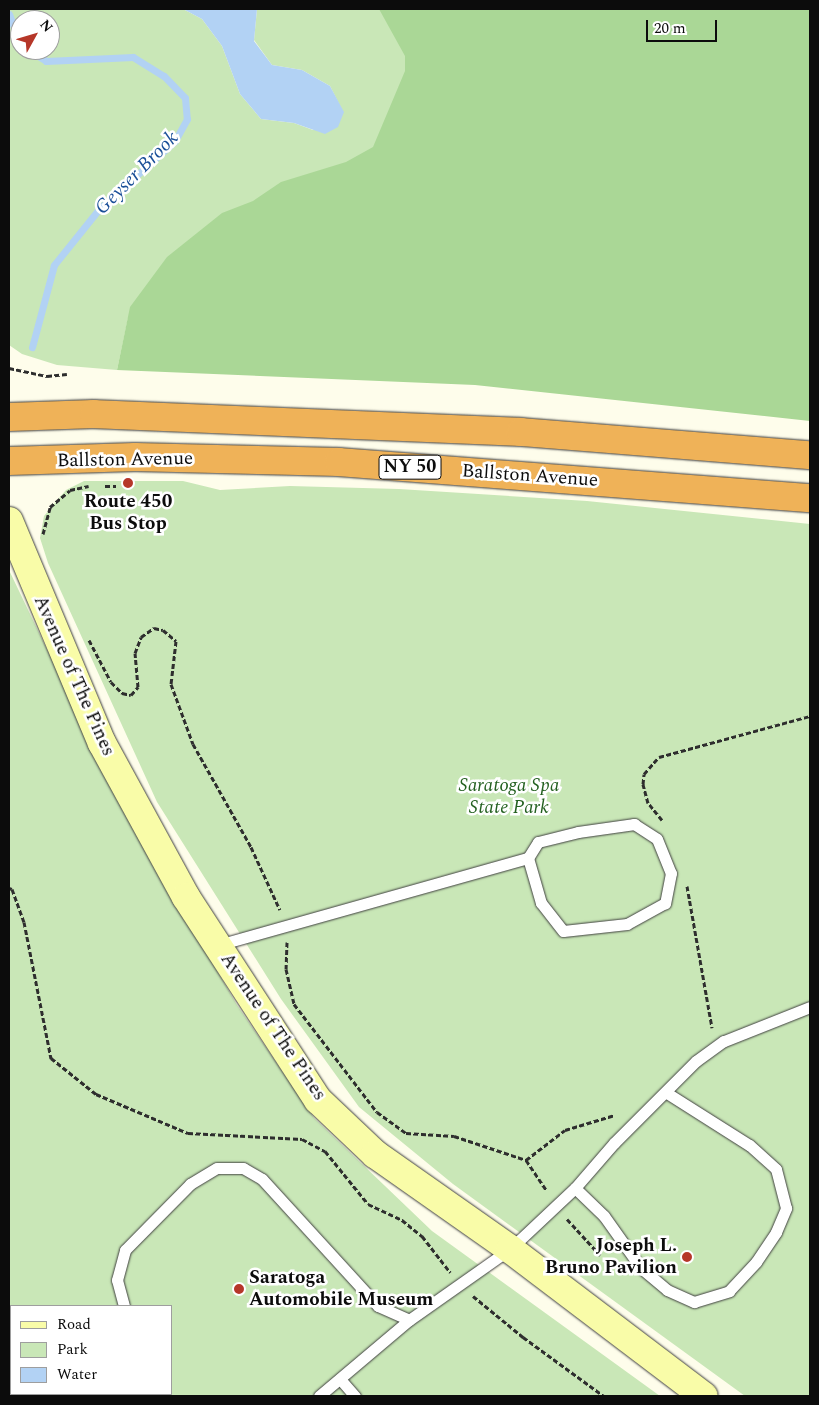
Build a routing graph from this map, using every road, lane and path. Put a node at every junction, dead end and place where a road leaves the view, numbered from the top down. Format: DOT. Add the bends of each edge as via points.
graph roads {
  1 [pos="9,368"];
  2 [pos="67,374"];
  3 [pos="9,417"];
  4 [pos="810,455"];
  5 [pos="9,461"];
  6 [pos="93,485"];
  7 [pos="101,485"];
  8 [pos="116,486"];
  9 [pos="810,498"];
  10 [pos="9,521"];
  11 [pos="42,539"];
  12 [pos="87,636"];
  13 [pos="810,716"];
  14 [pos="664,822"];
  15 [pos="528,858"];
  16 [pos="686,881"];
  17 [pos="9,888"];
  18 [pos="281,916"];
  19 [pos="286,939"];
  20 [pos="218,945"];
  21 [pos="810,1008"];
  22 [pos="713,1033"];
  23 [pos="667,1093"];
  24 [pos="620,1111"];
  25 [pos="526,1160"];
  26 [pos="575,1188"];
  27 [pos="548,1194"];
  28 [pos="567,1219"];
  29 [pos="510,1249"];
  30 [pos="600,1255"];
  31 [pos="460,1284"];
  32 [pos="124,1305"];
  33 [pos="409,1320"];
  34 [pos="340,1379"];
  35 [pos="319,1396"];
  36 [pos="355,1396"];
  37 [pos="604,1396"];
  38 [pos="704,1396"];
  1 -- 2 [label="path" via="47,376"];
  3 -- 4 [label="highway, NY 50" via="94,414 521,432"];
  5 -- 9 [label="highway, Ballston Avenue / NY 50" via="135,457 339,462"];
  6 -- 11 [label="path" via="70,490 50,507"];
  7 -- 8 [label="path"];
  10 -- 20 [label="street, Avenue of The Pines" via="102,743 186,896"];
  12 -- 18 [label="path" via="111,682 122,693 131,694 138,687 135,653 142,637 154,628 163,630 176,641 170,684 193,744 251,847 279,902"];
  13 -- 14 [label="path" via="659,757 644,774 642,784 648,803"];
  15 -- 15 [label="lane" via="540,903 563,931 627,924 665,903 671,873 657,840 634,824 538,842"];
  15 -- 20 [label="lane"];
  16 -- 22 [label="path"];
  17 -- 31 [label="path" via="24,922 51,1058 96,1094 188,1133 302,1139 325,1151 368,1204 402,1220 422,1236"];
  19 -- 25 [label="path" via="286,970 294,1004 377,1112 406,1133 454,1136"];
  20 -- 29 [label="street, Avenue of The Pines" via="318,1100 374,1154"];
  21 -- 23 [label="lane" via="724,1041 696,1061"];
  23 -- 26 [label="lane" via="614,1143"];
  23 -- 26 [label="lane" via="748,1145 776,1169 786,1208 776,1232 756,1262 729,1291 694,1302 667,1290 641,1268 604,1216"];
  24 -- 25 [label="path" via="565,1130"];
  25 -- 27 [label="path"];
  26 -- 29 [label="lane"];
  28 -- 30 [label="path"];
  29 -- 31 [label="lane"];
  29 -- 38 [label="street, Avenue of The Pines"];
  31 -- 33 [label="lane"];
  31 -- 37 [label="path" via="523,1337"];
  32 -- 33 [label="lane" via="118,1280 125,1250 190,1184 217,1168 243,1168 262,1179 378,1306"];
  33 -- 34 [label="lane"];
  34 -- 35 [label="lane"];
  34 -- 36 [label="lane"];
}
